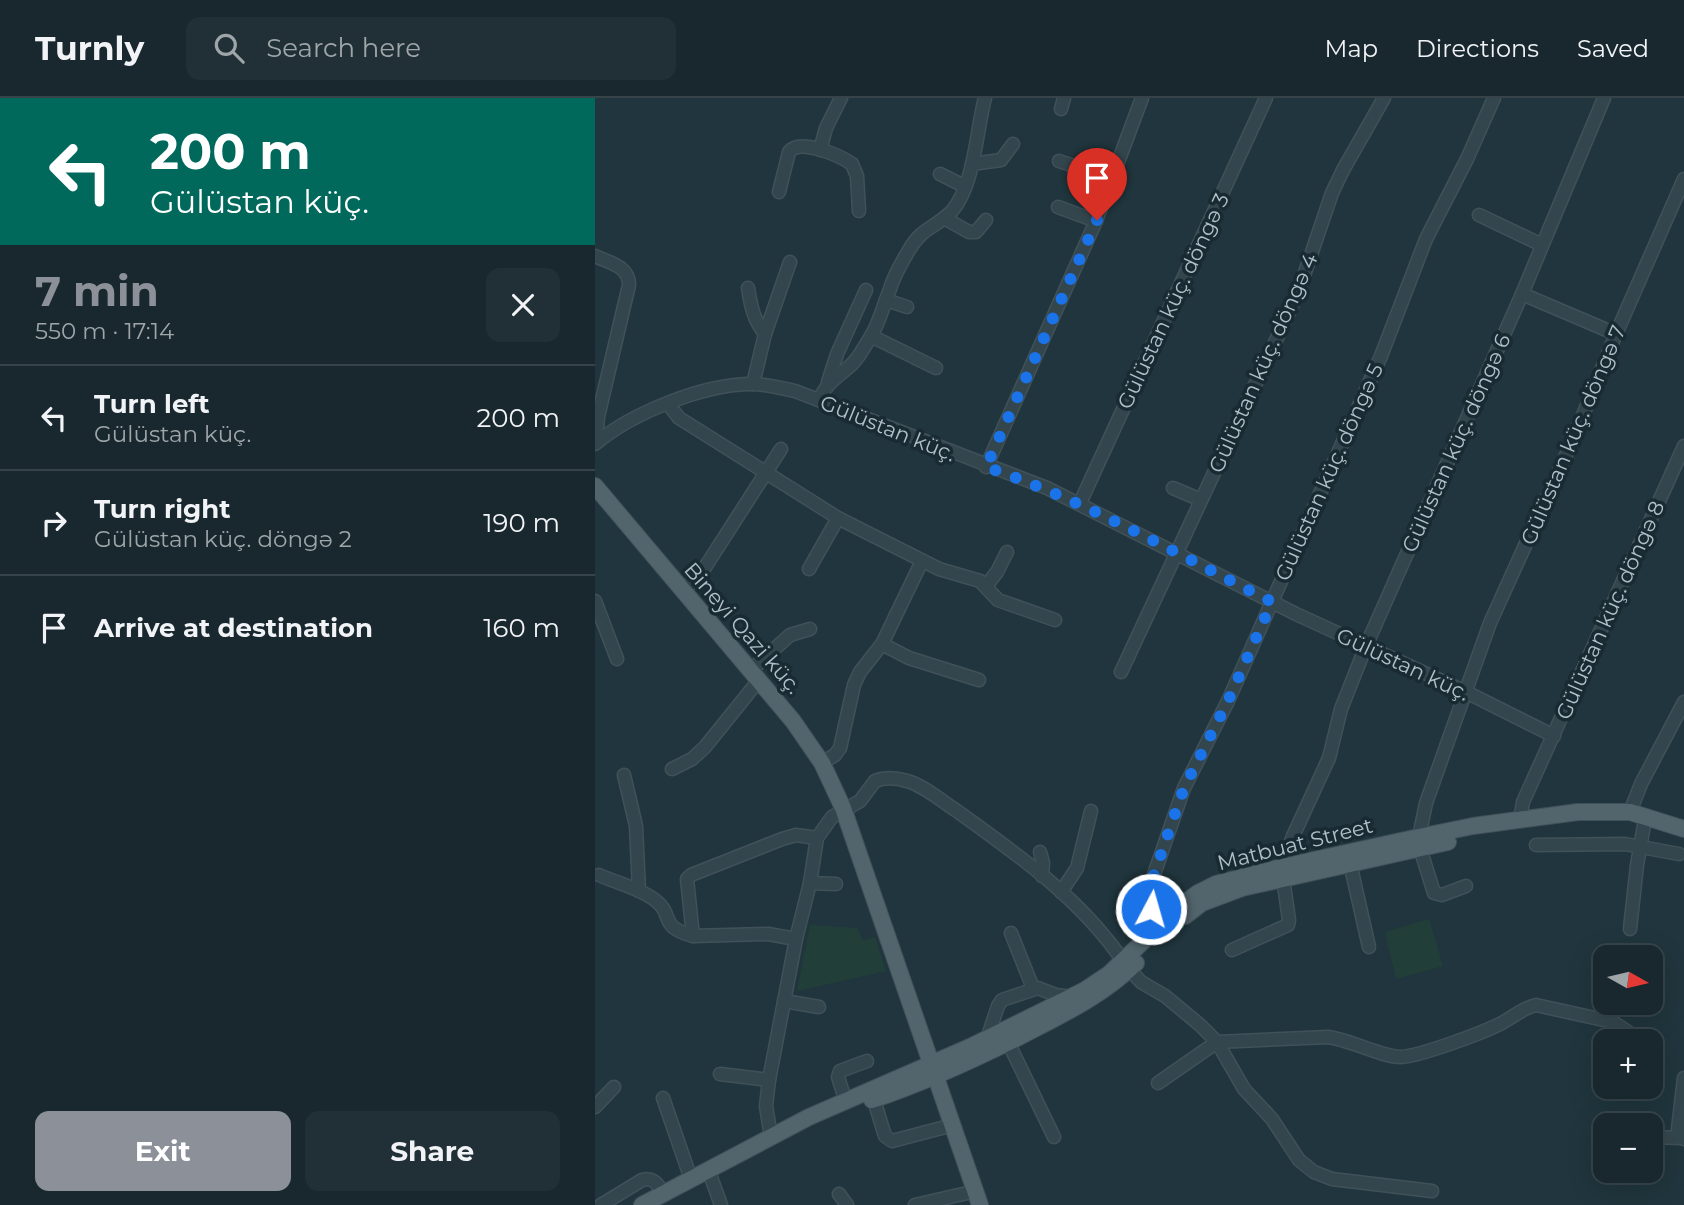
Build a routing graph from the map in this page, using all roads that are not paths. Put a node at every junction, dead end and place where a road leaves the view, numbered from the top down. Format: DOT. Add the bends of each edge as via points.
graph roads {
  1 [pos="841,98"];
  2 [pos="985,98"];
  3 [pos="1142,98"];
  4 [pos="1266,98"];
  5 [pos="1384,98"];
  6 [pos="1494,98"];
  7 [pos="1604,98"];
  8 [pos="1013,144"];
  9 [pos="820,150"];
  10 [pos="1059,161"];
  11 [pos="972,164"];
  12 [pos="940,174"];
  13 [pos="1113,178"];
  14 [pos="1684,179"];
  15 [pos="964,186"];
  16 [pos="779,192"];
  17 [pos="1058,207"];
  18 [pos="859,211"];
  19 [pos="1479,215"];
  20 [pos="944,218"];
  21 [pos="986,220"];
  22 [pos="1097,220"];
  23 [pos="1542,245"];
  24 [pos="595,256"];
  25 [pos="790,262"];
  26 [pos="748,288"];
  27 [pos="866,290"];
  28 [pos="1522,294"];
  29 [pos="887,300"];
  30 [pos="908,307"];
  31 [pos="765,334"];
  32 [pos="1616,334"];
  33 [pos="871,336"];
  34 [pos="936,368"];
  35 [pos="828,382"];
  36 [pos="753,384"];
  37 [pos="819,400"];
  38 [pos="668,404"];
  39 [pos="598,442"];
  40 [pos="1684,446"];
  41 [pos="781,449"];
  42 [pos="986,467"];
  43 [pos="766,471"];
  44 [pos="595,486"];
  45 [pos="1173,488"];
  46 [pos="1201,500"];
  47 [pos="1080,503"];
  48 [pos="838,518"];
  49 [pos="1007,552"];
  50 [pos="1176,553"];
  51 [pos="922,561"];
  52 [pos="809,569"];
  53 [pos="986,586"];
  54 [pos="683,591"];
  55 [pos="595,601"];
  56 [pos="1272,602"];
  57 [pos="1055,621"];
  58 [pos="810,629"];
  59 [pos="882,644"];
  60 [pos="1366,646"];
  61 [pos="617,659"];
  62 [pos="1121,672"];
  63 [pos="755,675"];
  64 [pos="979,680"];
  65 [pos="1464,691"];
  66 [pos="1684,702"];
  67 [pos="1554,736"];
  68 [pos="822,764"];
  69 [pos="672,769"];
  70 [pos="625,775"];
  71 [pos="843,808"];
  72 [pos="1091,811"];
  73 [pos="1634,820"];
  74 [pos="1521,824"];
  75 [pos="1684,829"];
  76 [pos="817,838"];
  77 [pos="1420,843"];
  78 [pos="1536,845"];
  79 [pos="1640,846"];
  80 [pos="1681,847"];
  81 [pos="1040,852"];
  82 [pos="1349,858"];
  83 [pos="1283,872"];
  84 [pos="599,875"];
  85 [pos="1042,876"];
  86 [pos="810,883"];
  87 [pos="836,884"];
  88 [pos="1466,886"];
  89 [pos="639,891"];
  90 [pos="1061,892"];
  91 [pos="1160,924"];
  92 [pos="1630,929"];
  93 [pos="1011,933"];
  94 [pos="694,936"];
  95 [pos="796,939"];
  96 [pos="1369,947"];
  97 [pos="1233,950"];
  98 [pos="1126,965"];
  99 [pos="1033,988"];
  100 [pos="1072,997"];
  101 [pos="784,1001"];
  102 [pos="819,1007"];
  103 [pos="1624,1029"];
  104 [pos="987,1039"];
  105 [pos="1007,1042"];
  106 [pos="1217,1042"];
  107 [pos="867,1061"];
  108 [pos="934,1070"];
  109 [pos="720,1074"];
  110 [pos="1684,1078"];
  111 [pos="769,1080"];
  112 [pos="1158,1083"];
  113 [pos="614,1087"];
  114 [pos="663,1098"];
  115 [pos="874,1100"];
  116 [pos="846,1102"];
  117 [pos="595,1107"];
  118 [pos="953,1125"];
  119 [pos="1055,1136"];
  120 [pos="771,1137"];
  121 [pos="1663,1137"];
  122 [pos="1683,1138"];
  123 [pos="708,1169"];
  124 [pos="691,1179"];
  125 [pos="1432,1191"];
  126 [pos="664,1193"];
  127 [pos="978,1198"];
  128 [pos="601,1205"];
  129 [pos="642,1205"];
  130 [pos="721,1205"];
  131 [pos="915,1205"];
  1 -- 9 [label="street"];
  2 -- 11 [label="street"];
  3 -- 13 [label="street"];
  4 -- 47 [label="street, Gülüstan küç. döngə 3"];
  5 -- 46 [label="street, Gülüstan küç. döngə 4" via="1332,193 1298,293"];
  6 -- 56 [label="street, Gülüstan küç. döngə 5" via="1426,239 1381,356"];
  7 -- 23 [label="street, Gülüstan küç. döngə 6"];
  8 -- 11 [label="street" via="1001,160"];
  9 -- 16 [label="street" via="793,147"];
  9 -- 18 [label="street" via="852,164"];
  10 -- 13 [label="street"];
  11 -- 15 [label="street"];
  12 -- 15 [label="street"];
  13 -- 22 [label="street"];
  14 -- 32 [label="street, Gülüstan küç. döngə 7"];
  15 -- 20 [label="street"];
  17 -- 22 [label="street"];
  19 -- 23 [label="street"];
  20 -- 21 [label="street" via="969,232 976,232"];
  20 -- 29 [label="street" via="914,241"];
  22 -- 42 [label="street"];
  23 -- 28 [label="street, Gülüstan küç. döngə 6"];
  24 -- 39 [label="street" via="629,276 598,417"];
  25 -- 31 [label="street"];
  26 -- 31 [label="street" via="752,313"];
  27 -- 35 [label="street"];
  28 -- 32 [label="street"];
  28 -- 60 [label="street, Gülüstan küç. döngə 6"];
  29 -- 30 [label="street"];
  29 -- 33 [label="street"];
  31 -- 36 [label="street"];
  32 -- 65 [label="street, Gülüstan küç. döngə 7"];
  33 -- 34 [label="street"];
  33 -- 35 [label="street" via="854,363"];
  35 -- 37 [label="street"];
  36 -- 37 [label="street, Gülüstan küç."];
  36 -- 38 [label="street, Gülüstan küç."];
  37 -- 42 [label="street, Gülüstan küç."];
  38 -- 39 [label="street, Gülüstan küç."];
  38 -- 43 [label="street" via="679,418"];
  40 -- 67 [label="street, Gülüstan küç. döngə 8"];
  41 -- 43 [label="street"];
  42 -- 47 [label="street, Gülüstan küç."];
  43 -- 48 [label="street"];
  43 -- 54 [label="street" via="702,572"];
  44 -- 54 [label="main road, Bineyi Qazi küç."];
  45 -- 46 [label="street"];
  46 -- 50 [label="street, Gülüstan küç. döngə 4"];
  47 -- 50 [label="street, Gülüstan küç."];
  48 -- 51 [label="street"];
  48 -- 52 [label="street"];
  49 -- 53 [label="street"];
  50 -- 56 [label="street, Gülüstan küç."];
  50 -- 62 [label="street, Gülüstan küç. döngə 4"];
  51 -- 53 [label="street"];
  51 -- 59 [label="street"];
  53 -- 57 [label="street" via="998,600"];
  54 -- 63 [label="main road, Bineyi Qazi küç."];
  55 -- 61 [label="street"];
  56 -- 60 [label="street, Gülüstan küç."];
  56 -- 91 [label="street, Gülüstan küç. döngə 5" via="1171,822 1150,886 1149,900"];
  58 -- 63 [label="street" via="790,635"];
  59 -- 64 [label="street" via="909,658"];
  59 -- 68 [label="street" via="853,685 840,748"];
  60 -- 65 [label="street, Gülüstan küç."];
  60 -- 83 [label="street, Gülüstan küç. döngə 6" via="1341,709 1329,758"];
  63 -- 68 [label="main road, Bineyi Qazi küç."];
  63 -- 69 [label="street" via="705,747"];
  65 -- 67 [label="street, Gülüstan küç."];
  65 -- 77 [label="street, Gülüstan küç. döngə 7" via="1426,803"];
  66 -- 73 [label="street" via="1641,783"];
  67 -- 74 [label="street, Gülüstan küç. döngə 8" via="1523,802"];
  68 -- 71 [label="main road, Bineyi Qazi küç."];
  70 -- 89 [label="street" via="636,826"];
  71 -- 76 [label="street"];
  71 -- 85 [label="street" via="860,801 875,781 907,781 988,833"];
  71 -- 108 [label="main road, Bineyi Qazi küç."];
  72 -- 90 [label="street" via="1077,868"];
  73 -- 74 [label="main road, Matbuat Street"];
  73 -- 75 [label="main road, Matbuat Street"];
  73 -- 79 [label="street"];
  73 -- 80 [label="main road, Matbuat Street"];
  74 -- 77 [label="main road, Matbuat Street"];
  76 -- 86 [label="street"];
  76 -- 94 [label="street" via="796,835 782,839 691,875 687,879"];
  77 -- 82 [label="main road, Matbuat Street"];
  77 -- 88 [label="street" via="1434,893 1442,895"];
  78 -- 79 [label="street"];
  79 -- 80 [label="street"];
  79 -- 92 [label="street"];
  81 -- 85 [label="street"];
  82 -- 83 [label="main road, Matbuat Street"];
  82 -- 96 [label="street"];
  83 -- 91 [label="main road, Matbuat Street" via="1240,877 1207,888"];
  83 -- 97 [label="street" via="1288,925"];
  83 -- 98 [label="main road, Matbuat Street" via="1202,903"];
  84 -- 89 [label="street"];
  85 -- 90 [label="street"];
  86 -- 87 [label="street"];
  86 -- 95 [label="street"];
  89 -- 94 [label="street" via="659,904 670,926"];
  90 -- 98 [label="street"];
  91 -- 98 [label="main road, Matbuat Street"];
  93 -- 99 [label="street"];
  94 -- 95 [label="street" via="768,934"];
  95 -- 101 [label="street"];
  98 -- 100 [label="main road, Matbuat Street"];
  98 -- 105 [label="main road, Matbuat Street" via="1115,983 1089,1001"];
  98 -- 106 [label="street"];
  99 -- 100 [label="street"];
  99 -- 104 [label="street" via="1002,1000"];
  100 -- 104 [label="main road, Matbuat Street"];
  101 -- 102 [label="street"];
  101 -- 111 [label="street"];
  103 -- 106 [label="street" via="1613,1022 1536,1005 1499,1025 1402,1057 1328,1037"];
  104 -- 108 [label="main road, Matbuat Street"];
  105 -- 108 [label="main road, Matbuat Street"];
  105 -- 119 [label="street"];
  106 -- 112 [label="street"];
  106 -- 125 [label="street" via="1244,1089 1272,1119 1299,1160 1314,1172 1332,1179"];
  107 -- 116 [label="street" via="840,1071"];
  108 -- 115 [label="main road, Matbuat Street"];
  108 -- 116 [label="main road, Matbuat Street"];
  108 -- 118 [label="main road, Bineyi Qazi küç."];
  109 -- 111 [label="street"];
  110 -- 122 [label="street" via="1678,1129"];
  111 -- 120 [label="street" via="766,1105"];
  113 -- 117 [label="street"];
  114 -- 124 [label="street"];
  115 -- 118 [label="street" via="885,1136 892,1141"];
  115 -- 120 [label="main road, Matbuat Street"];
  116 -- 120 [label="main road, Matbuat Street"];
  118 -- 127 [label="main road, Bineyi Qazi küç."];
  120 -- 123 [label="main road, Matbuat Street"];
  121 -- 122 [label="street"];
  123 -- 124 [label="main road, Matbuat Street"];
  123 -- 130 [label="street"];
  124 -- 126 [label="main road, Matbuat Street"];
  126 -- 128 [label="street" via="650,1178"];
  126 -- 129 [label="main road, Matbuat Street"];
  127 -- 131 [label="street"];
}
